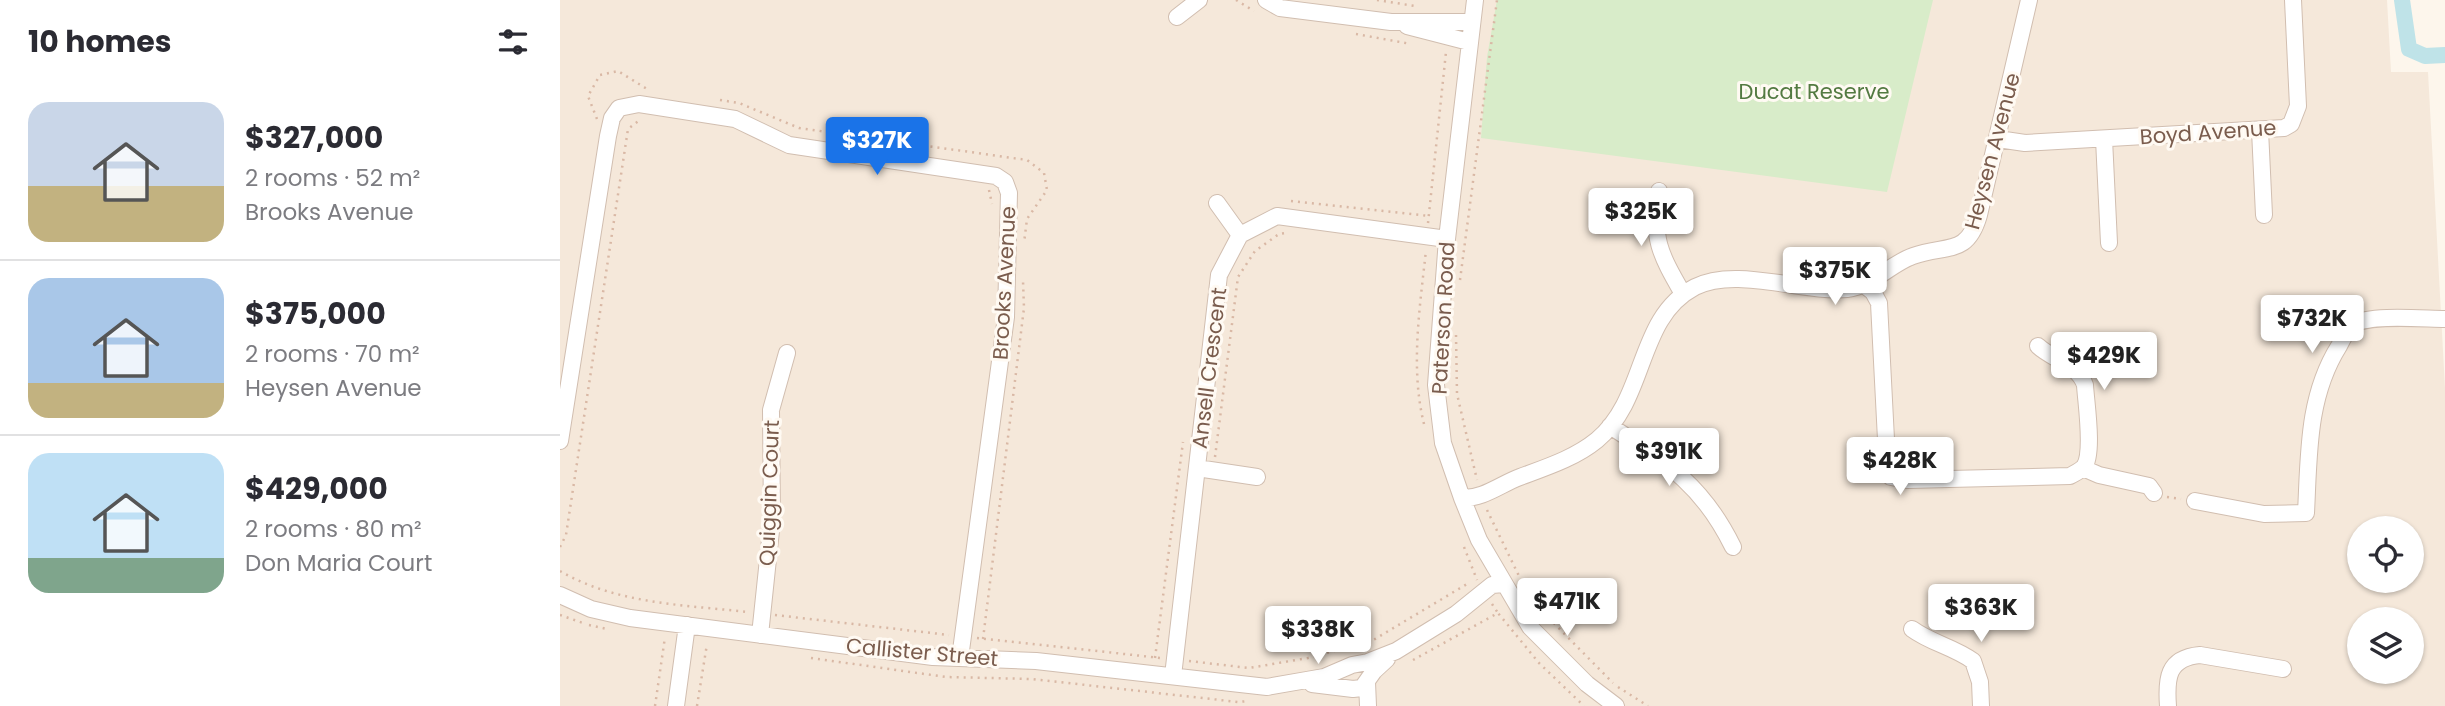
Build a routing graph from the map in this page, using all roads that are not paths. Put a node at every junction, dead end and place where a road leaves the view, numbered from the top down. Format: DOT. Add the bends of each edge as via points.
graph roads {
  1 [pos="1199,0"];
  2 [pos="1266,0"];
  3 [pos="1475,0"];
  4 [pos="2029,0"];
  5 [pos="2292,0"];
  6 [pos="1177,18"];
  7 [pos="1391,22"];
  8 [pos="1472,22"];
  9 [pos="1469,42"];
  10 [pos="2260,130"];
  11 [pos="1998,139"];
  12 [pos="2104,139"];
  13 [pos="1659,191"];
  14 [pos="1217,203"];
  15 [pos="2264,215"];
  16 [pos="1240,235"];
  17 [pos="1447,239"];
  18 [pos="2109,243"];
  19 [pos="1864,285"];
  20 [pos="1683,294"];
  21 [pos="2445,319"];
  22 [pos="2038,346"];
  23 [pos="787,353"];
  24 [pos="1610,426"];
  25 [pos="560,441"];
  26 [pos="2083,468"];
  27 [pos="1205,469"];
  28 [pos="1258,477"];
  29 [pos="2154,493"];
  30 [pos="1462,498"];
  31 [pos="2195,501"];
  32 [pos="1732,547"];
  33 [pos="1504,584"];
  34 [pos="560,595"];
  35 [pos="687,625"];
  36 [pos="1912,629"];
  37 [pos="760,635"];
  38 [pos="960,658"];
  39 [pos="1174,668"];
  40 [pos="2283,669"];
  41 [pos="1360,674"];
  42 [pos="1288,684"];
  43 [pos="1349,687"];
  44 [pos="676,706"];
  45 [pos="1358,706"];
  46 [pos="1368,706"];
  47 [pos="1616,706"];
  48 [pos="1981,706"];
  49 [pos="2168,706"];
  1 -- 6 [label="street"];
  2 -- 7 [label="street" via="1280,8"];
  3 -- 8 [label="street, Paterson Road"];
  4 -- 11 [label="street, Heysen Avenue"];
  5 -- 10 [label="street, Boyd Avenue" via="2296,115 2284,128"];
  7 -- 8 [label="street"];
  7 -- 9 [label="street"];
  8 -- 9 [label="street, Paterson Road"];
  9 -- 17 [label="street, Paterson Road"];
  10 -- 12 [label="street, Boyd Avenue"];
  10 -- 15 [label="street"];
  11 -- 12 [label="street, Boyd Avenue" via="2025,143"];
  11 -- 19 [label="street, Heysen Avenue" via="1969,239 1951,249 1915,255"];
  12 -- 18 [label="street"];
  13 -- 20 [label="street" via="1654,217 1661,254"];
  14 -- 16 [label="street"];
  16 -- 17 [label="street" via="1277,216"];
  16 -- 27 [label="street, Ansell Crescent" via="1219,275"];
  17 -- 30 [label="street, Paterson Road" via="1436,385 1443,443"];
  19 -- 20 [label="street, Heysen Avenue" via="1836,289 1745,279 1698,285"];
  19 -- 26 [label="street" via="1864,295 1878,317 1886,459 1891,477 2070,476"];
  20 -- 24 [label="street, Heysen Avenue" via="1651,335 1628,401"];
  21 -- 31 [label="street" via="2362,321 2349,330 2330,360 2310,424 2306,513 2264,514"];
  22 -- 26 [label="street" via="2082,376 2088,448"];
  23 -- 37 [label="street, Quiggin Court" via="771,410 772,521"];
  24 -- 30 [label="street, Heysen Avenue" via="1572,456 1511,481 1480,491 1471,489"];
  24 -- 32 [label="street" via="1681,474 1719,519"];
  25 -- 38 [label="street, Brooks Avenue" via="608,136 619,107 639,104 735,119 789,145 996,176 1009,192 1006,317"];
  26 -- 29 [label="street" via="2149,486"];
  27 -- 28 [label="street"];
  27 -- 39 [label="street, Ansell Crescent"];
  30 -- 33 [label="street, Paterson Road"];
  33 -- 41 [label="street, Callister Street" via="1492,585 1406,655"];
  33 -- 47 [label="street, Paterson Road" via="1530,627"];
  34 -- 35 [label="street, Callister Street" via="591,609"];
  35 -- 37 [label="street, Callister Street"];
  35 -- 44 [label="street"];
  36 -- 48 [label="street" via="1927,641 1973,661"];
  37 -- 38 [label="street, Callister Street"];
  38 -- 39 [label="street, Callister Street"];
  39 -- 42 [label="street, Callister Street" via="1267,687"];
  40 -- 49 [label="street" via="2190,656 2170,672"];
  41 -- 42 [label="street, Callister Street"];
  41 -- 43 [label="street" via="1343,675"];
  41 -- 46 [label="street"];
  42 -- 43 [label="street, Callister Street"];
  43 -- 45 [label="street"];
}
